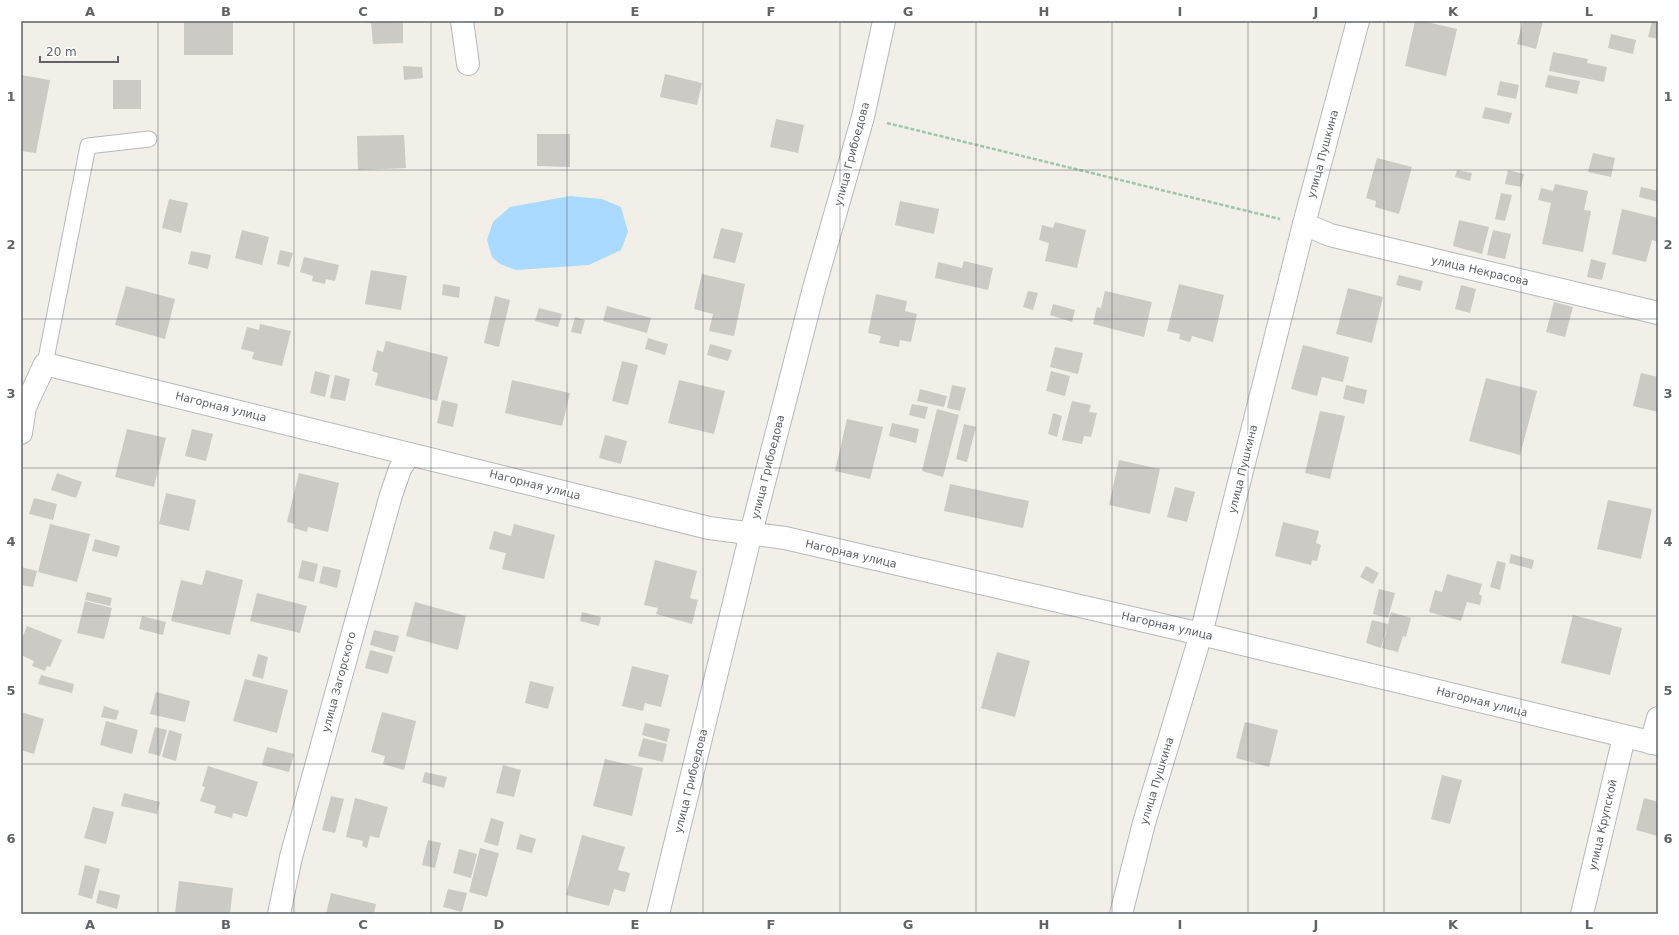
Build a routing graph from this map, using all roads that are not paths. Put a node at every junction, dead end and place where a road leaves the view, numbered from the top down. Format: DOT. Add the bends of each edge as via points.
graph roads {
  1 [pos="462,21"];
  2 [pos="884,21"];
  3 [pos="1358,21"];
  4 [pos="468,64"];
  5 [pos="150,139"];
  6 [pos="1304,224"];
  7 [pos="1658,313"];
  8 [pos="45,364"];
  9 [pos="23,407"];
  10 [pos="21,433"];
  11 [pos="409,454"];
  12 [pos="751,533"];
  13 [pos="1202,634"];
  14 [pos="1658,718"];
  15 [pos="1624,737"];
  16 [pos="1655,744"];
  17 [pos="278,914"];
  18 [pos="658,914"];
  19 [pos="1121,914"];
  20 [pos="1582,914"];
  1 -- 4 [label="street"];
  2 -- 12 [label="street, улица Грибоедова" via="863,117 814,288"];
  3 -- 6 [label="street, улица Пушкина"];
  5 -- 8 [label="lane" via="88,146"];
  6 -- 7 [label="street, улица Некрасова" via="1355,242"];
  6 -- 13 [label="street, улица Пушкина"];
  8 -- 9 [label="street"];
  8 -- 11 [label="street, Нагорная улица"];
  9 -- 10 [label="street"];
  11 -- 12 [label="street, Нагорная улица" via="709,528"];
  11 -- 17 [label="street, улица Загорского" via="400,469 389,502 291,857"];
  12 -- 13 [label="street, Нагорная улица" via="785,538"];
  12 -- 18 [label="street, улица Грибоедова"];
  13 -- 15 [label="street, Нагорная улица"];
  13 -- 19 [label="street, улица Пушкина" via="1144,823"];
  14 -- 16 [label="street"];
  15 -- 16 [label="street, Нагорная улица"];
  15 -- 20 [label="street, улица Крупской"];
}
